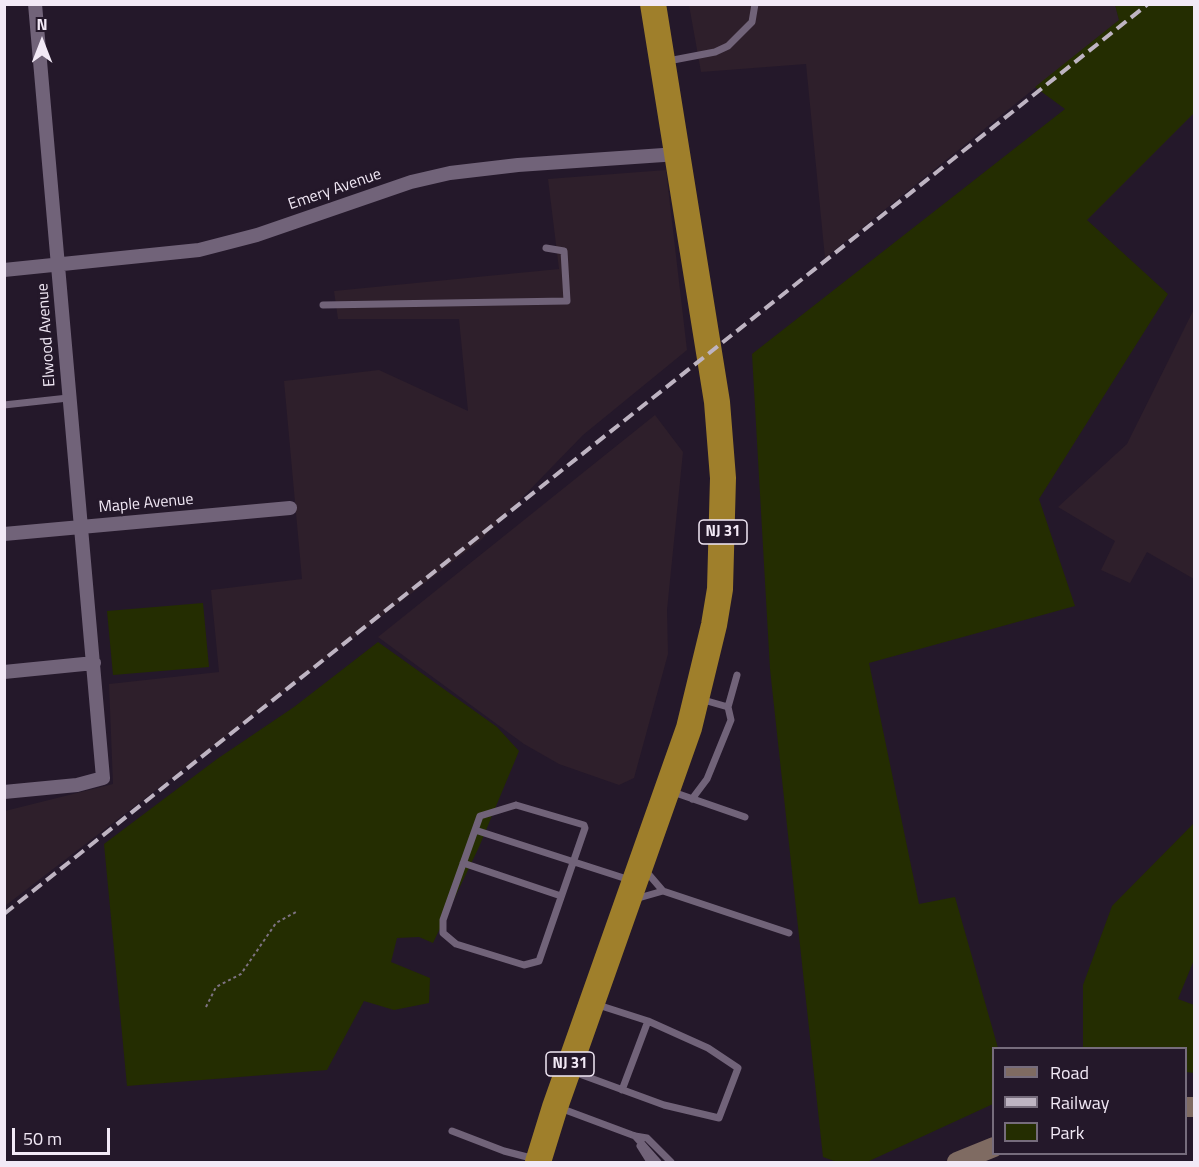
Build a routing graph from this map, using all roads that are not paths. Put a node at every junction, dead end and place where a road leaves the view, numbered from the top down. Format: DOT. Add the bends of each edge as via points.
graph roads {
  1 [pos="35,4"];
  2 [pos="653,4"];
  3 [pos="755,4"];
  4 [pos="663,62"];
  5 [pos="678,154"];
  6 [pos="546,248"];
  7 [pos="58,264"];
  8 [pos="4,270"];
  9 [pos="323,305"];
  10 [pos="68,398"];
  11 [pos="4,405"];
  12 [pos="290,508"];
  13 [pos="81,527"];
  14 [pos="4,534"];
  15 [pos="94,663"];
  16 [pos="4,672"];
  17 [pos="737,675"];
  18 [pos="698,698"];
  19 [pos="728,707"];
  20 [pos="668,791"];
  21 [pos="4,792"];
  22 [pos="692,799"];
  23 [pos="745,817"];
  24 [pos="475,830"];
  25 [pos="574,860"];
  26 [pos="463,863"];
  27 [pos="636,883"];
  28 [pos="663,891"];
  29 [pos="561,896"];
  30 [pos="789,933"];
  31 [pos="592,1003"];
  32 [pos="648,1021"];
  33 [pos="568,1070"];
  34 [pos="622,1090"];
  35 [pos="555,1107"];
  36 [pos="452,1131"];
  37 [pos="634,1136"];
  38 [pos="992,1147"];
  39 [pos="536,1161"];
  40 [pos="650,1162"];
  41 [pos="658,1162"];
  42 [pos="671,1162"];
  43 [pos="957,1162"];
  1 -- 7 [label="street, Elwood Avenue"];
  2 -- 4 [label="highway, NJ 31"];
  3 -- 4 [label="lane" via="752,22 728,46"];
  4 -- 5 [label="highway, NJ 31"];
  5 -- 7 [label="street, Emery Avenue" via="450,173 411,182 229,244 180,254"];
  5 -- 18 [label="highway, NJ 31" via="713,373 723,478 720,589"];
  6 -- 9 [label="lane" via="564,251 567,301"];
  7 -- 8 [label="street, Emery Avenue"];
  7 -- 10 [label="street, Elwood Avenue"];
  10 -- 11 [label="lane"];
  10 -- 13 [label="street, Elwood Avenue"];
  12 -- 13 [label="street, Maple Avenue"];
  13 -- 14 [label="street, Maple Avenue"];
  13 -- 15 [label="street, Elwood Avenue"];
  15 -- 16 [label="street"];
  15 -- 21 [label="street, Elwood Avenue" via="103,778 77,785"];
  17 -- 19 [label="lane"];
  18 -- 19 [label="lane"];
  18 -- 20 [label="highway, NJ 31"];
  19 -- 22 [label="lane" via="731,720 717,756"];
  20 -- 22 [label="lane"];
  20 -- 27 [label="highway, NJ 31"];
  22 -- 23 [label="lane"];
  24 -- 25 [label="lane"];
  24 -- 25 [label="lane" via="480,816 516,805 584,825"];
  24 -- 26 [label="lane"];
  25 -- 27 [label="lane"];
  25 -- 29 [label="lane"];
  26 -- 29 [label="lane"];
  26 -- 29 [label="lane" via="443,920 443,933 456,944 524,965 539,961"];
  27 -- 28 [label="lane"];
  27 -- 28 [label="lane"];
  27 -- 31 [label="highway, NJ 31 / NJ 31"];
  28 -- 30 [label="lane"];
  31 -- 32 [label="lane"];
  31 -- 33 [label="highway, NJ 31 / NJ 31"];
  32 -- 34 [label="lane"];
  32 -- 34 [label="lane" via="708,1048 738,1068 719,1118"];
  33 -- 34 [label="lane"];
  33 -- 35 [label="highway, NJ 31 / NJ 31"];
  35 -- 37 [label="lane"];
  35 -- 39 [label="highway, NJ 31 / NJ 31"];
  36 -- 39 [label="lane"];
  37 -- 40 [label="lane"];
  37 -- 41 [label="lane"];
  37 -- 42 [label="lane" via="647,1138"];
  38 -- 43 [label="street"];
}
